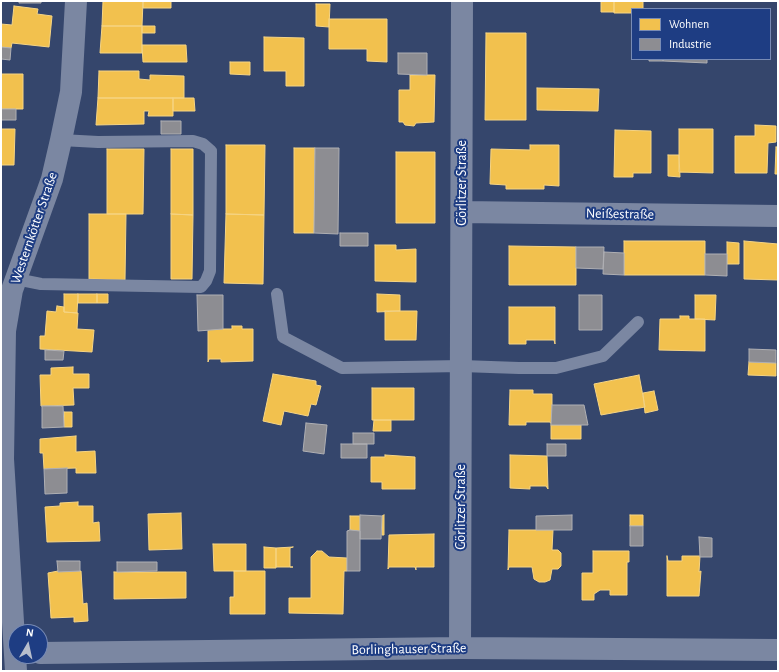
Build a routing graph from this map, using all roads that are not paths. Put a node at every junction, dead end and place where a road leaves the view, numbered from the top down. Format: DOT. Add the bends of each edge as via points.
graph roads {
  1 [pos="76,1"];
  2 [pos="462,1"];
  3 [pos="61,140"];
  4 [pos="462,212"];
  5 [pos="778,216"];
  6 [pos="16,279"];
  7 [pos="277,294"];
  8 [pos="638,322"];
  9 [pos="462,366"];
  10 [pos="2,459"];
  11 [pos="14,624"];
  12 [pos="460,648"];
  13 [pos="778,650"];
  14 [pos="48,653"];
  1 -- 3 [label="street, Westernkötter Straße" via="71,92"];
  2 -- 4 [label="street, Görlitzer Straße"];
  3 -- 6 [label="street, Westernkötter Straße" via="52,179"];
  3 -- 6 [label="lane" via="193,141 203,144 211,151 210,271 201,287 41,284"];
  4 -- 5 [label="street, Neißestraße"];
  4 -- 9 [label="street, Görlitzer Straße"];
  6 -- 10 [label="street, Westernkötter Straße" via="5,331"];
  7 -- 9 [label="lane" via="283,337 342,368"];
  8 -- 9 [label="lane" via="603,356 556,368"];
  9 -- 12 [label="street, Görlitzer Straße"];
  10 -- 11 [label="street, Westernkötter Straße"];
  12 -- 13 [label="street, Borlinghauser Straße"];
  12 -- 14 [label="street, Borlinghauser Straße"];
}
